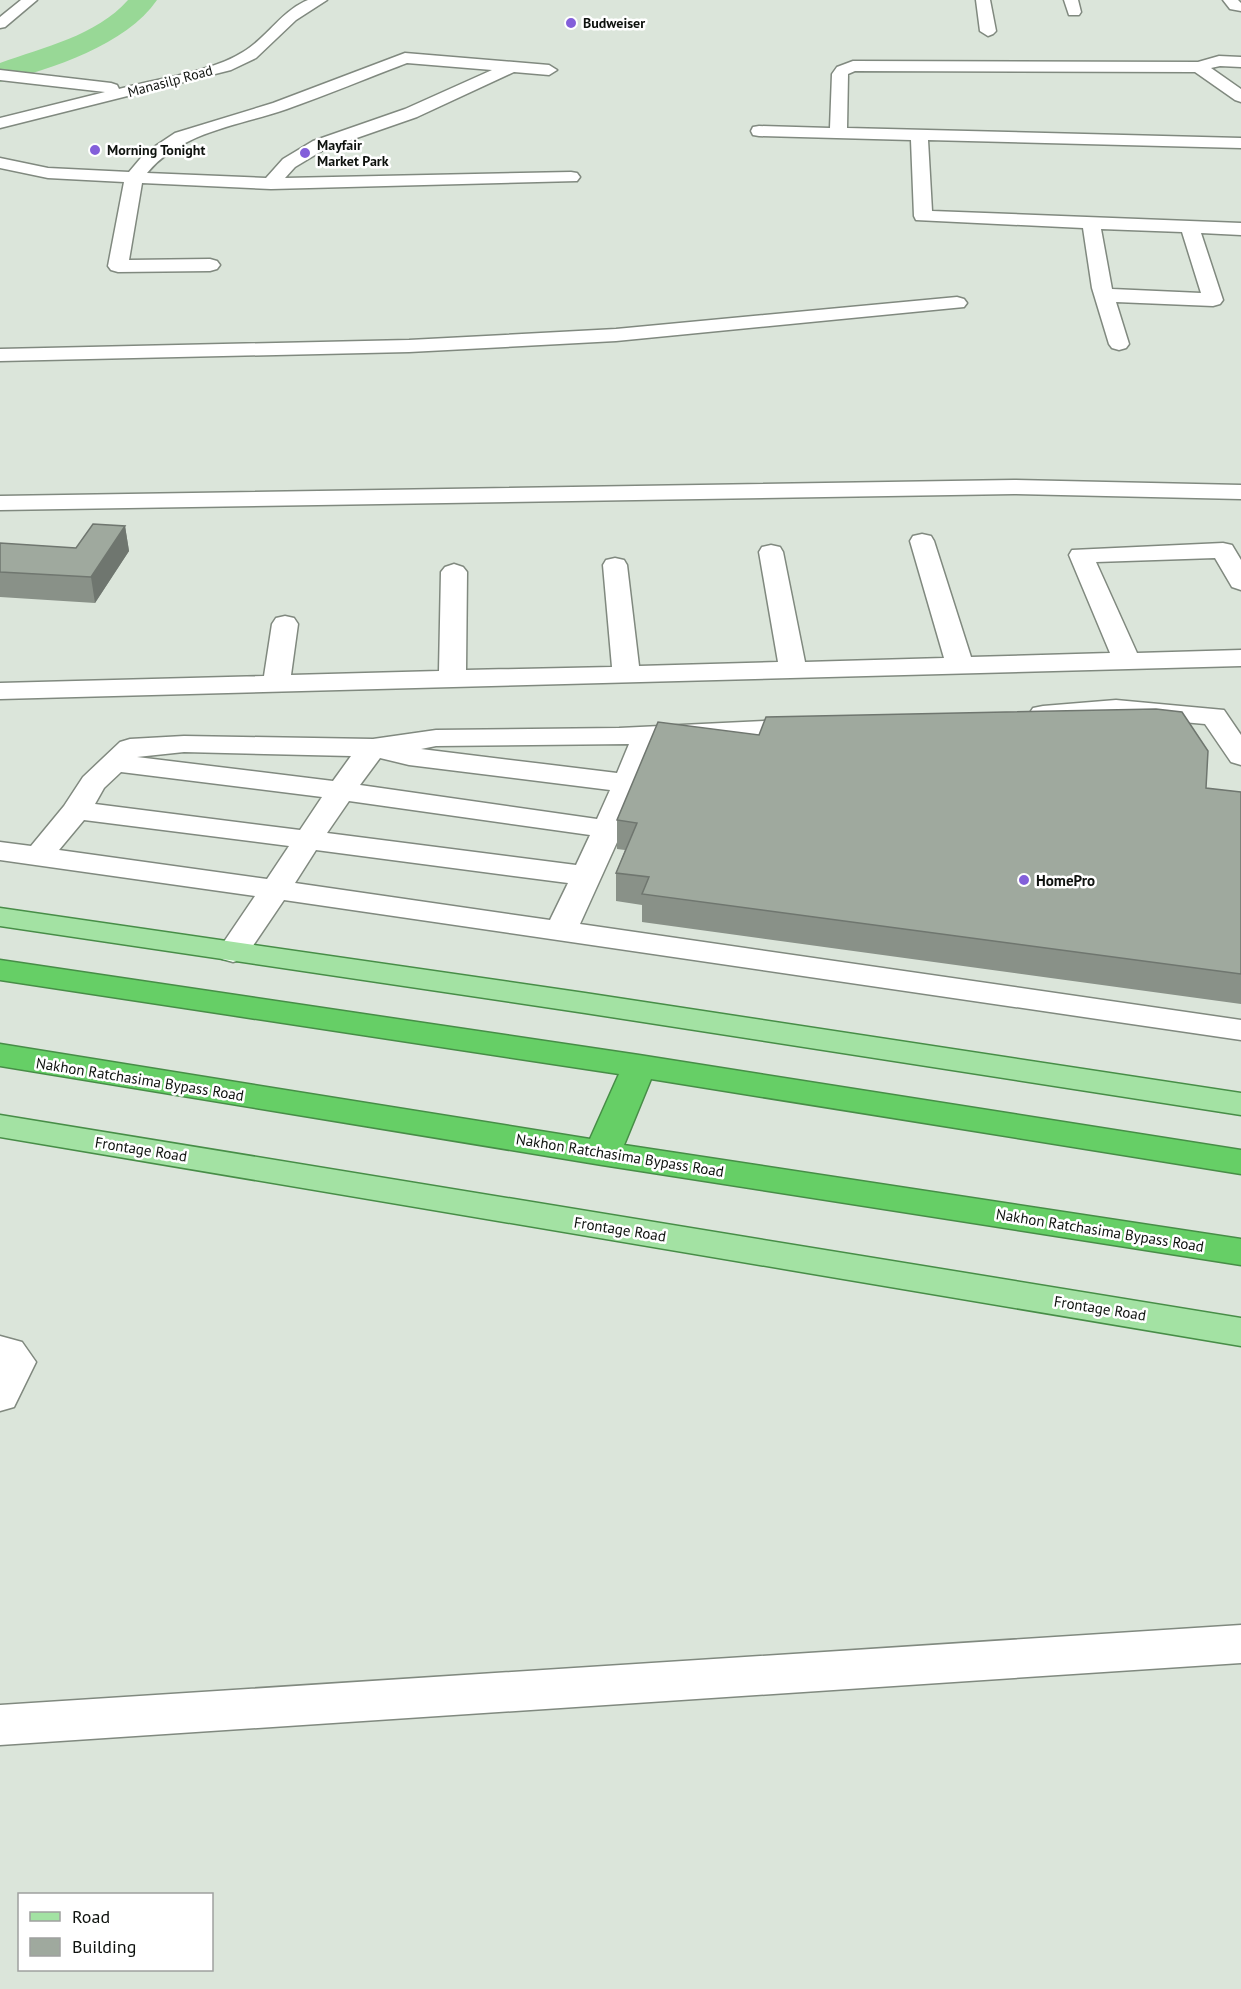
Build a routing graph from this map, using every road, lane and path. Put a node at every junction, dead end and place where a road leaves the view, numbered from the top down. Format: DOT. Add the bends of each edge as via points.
graph roads {
  1 [pos="30,0"];
  2 [pos="320,0"];
  3 [pos="983,0"];
  4 [pos="1230,0"];
  5 [pos="1241,7"];
  6 [pos="0,24"];
  7 [pos="988,31"];
  8 [pos="1241,62"];
  9 [pos="512,67"];
  10 [pos="1199,67"];
  11 [pos="549,70"];
  12 [pos="0,75"];
  13 [pos="133,91"];
  14 [pos="1241,97"];
  15 [pos="0,123"];
  16 [pos="759,131"];
  17 [pos="838,133"];
  18 [pos="919,135"];
  19 [pos="1241,143"];
  20 [pos="0,163"];
  21 [pos="134,177"];
  22 [pos="571,177"];
  23 [pos="271,184"];
  24 [pos="1091,223"];
  25 [pos="1190,227"];
  26 [pos="1241,229"];
  27 [pos="210,265"];
  28 [pos="1105,295"];
  29 [pos="957,303"];
  30 [pos="1119,344"];
  31 [pos="0,355"];
  32 [pos="1241,492"];
  33 [pos="0,503"];
  34 [pos="922,540"];
  35 [pos="771,552"];
  36 [pos="615,566"];
  37 [pos="454,572"];
  38 [pos="1241,582"];
  39 [pos="285,624"];
  40 [pos="1241,658"];
  41 [pos="1127,661"];
  42 [pos="960,665"];
  43 [pos="793,669"];
  44 [pos="626,674"];
  45 [pos="452,679"];
  46 [pos="276,684"];
  47 [pos="0,691"];
  48 [pos="1015,716"];
  49 [pos="837,725"];
  50 [pos="647,735"];
  51 [pos="373,748"];
  52 [pos="1241,756"];
  53 [pos="116,762"];
  54 [pos="627,783"];
  55 [pos="341,791"];
  56 [pos="76,810"];
  57 [pos="608,829"];
  58 [pos="308,839"];
  59 [pos="0,851"];
  60 [pos="38,857"];
  61 [pos="586,876"];
  62 [pos="275,889"];
  63 [pos="0,917"];
  64 [pos="561,931"];
  65 [pos="233,952"];
  66 [pos="0,970"];
  67 [pos="1241,1030"];
  68 [pos="0,1055"];
  69 [pos="0,1062"];
  70 [pos="639,1066"];
  71 [pos="77,1069"];
  72 [pos="1241,1104"];
  73 [pos="0,1126"];
  74 [pos="602,1153"];
  75 [pos="1241,1162"];
  76 [pos="1241,1252"];
  77 [pos="1241,1332"];
  78 [pos="0,1350"];
  79 [pos="0,1396"];
  80 [pos="1241,1644"];
  81 [pos="0,1725"];
  1 -- 6 [label="street"];
  2 -- 13 [label="street, Manasilp Road" via="287,17 253,54 225,67"];
  3 -- 7 [label="street"];
  4 -- 5 [label="street"];
  8 -- 10 [label="street" via="1219,61"];
  9 -- 11 [label="street"];
  9 -- 21 [label="street" via="405,58 279,106 181,137 151,157"];
  9 -- 23 [label="street" via="411,113 319,145 289,163"];
  10 -- 14 [label="street"];
  10 -- 17 [label="street" via="853,66 840,74"];
  12 -- 13 [label="street"];
  13 -- 15 [label="street, Manasilp Road"];
  16 -- 17 [label="street"];
  17 -- 18 [label="street"];
  18 -- 19 [label="street"];
  18 -- 24 [label="street" via="923,216"];
  20 -- 21 [label="street" via="48,173"];
  21 -- 23 [label="street"];
  21 -- 27 [label="street" via="118,266"];
  22 -- 23 [label="street"];
  24 -- 25 [label="street"];
  24 -- 28 [label="street"];
  25 -- 26 [label="street"];
  25 -- 28 [label="street" via="1213,300"];
  28 -- 30 [label="street"];
  29 -- 31 [label="street" via="616,335 409,346"];
  32 -- 33 [label="street" via="1014,487"];
  34 -- 42 [label="street"];
  35 -- 43 [label="street"];
  36 -- 44 [label="street"];
  37 -- 45 [label="street"];
  38 -- 41 [label="street" via="1223,550 1081,555"];
  39 -- 46 [label="street"];
  40 -- 41 [label="street"];
  41 -- 42 [label="street"];
  42 -- 43 [label="street"];
  43 -- 44 [label="street"];
  44 -- 45 [label="street"];
  45 -- 46 [label="street"];
  46 -- 47 [label="street"];
  48 -- 52 [label="street" via="1116,708 1214,716"];
  49 -- 50 [label="street"];
  50 -- 51 [label="street" via="436,738"];
  50 -- 54 [label="street"];
  51 -- 53 [label="street" via="184,744 130,748"];
  51 -- 54 [label="street"];
  51 -- 55 [label="street"];
  53 -- 55 [label="street"];
  53 -- 56 [label="street" via="93,783"];
  54 -- 57 [label="street"];
  55 -- 57 [label="street"];
  55 -- 58 [label="street"];
  56 -- 58 [label="street"];
  56 -- 60 [label="street"];
  57 -- 61 [label="street"];
  58 -- 61 [label="street"];
  58 -- 62 [label="street"];
  59 -- 60 [label="street"];
  60 -- 62 [label="street"];
  61 -- 64 [label="street"];
  62 -- 64 [label="street"];
  62 -- 65 [label="street"];
  63 -- 65 [label="main road"];
  64 -- 67 [label="street"];
  65 -- 72 [label="main road"];
  66 -- 70 [label="highway"];
  68 -- 71 [label="highway, Nakhon Ratchasima Bypass Road"];
  69 -- 71 [label="main road"];
  70 -- 74 [label="highway"];
  70 -- 75 [label="highway"];
  71 -- 74 [label="highway, Nakhon Ratchasima Bypass Road"];
  73 -- 77 [label="main road, Frontage Road"];
  74 -- 76 [label="highway, Nakhon Ratchasima Bypass Road"];
  78 -- 79 [label="street" via="8,1352 16,1362"];
  80 -- 81 [label="street"];
}
